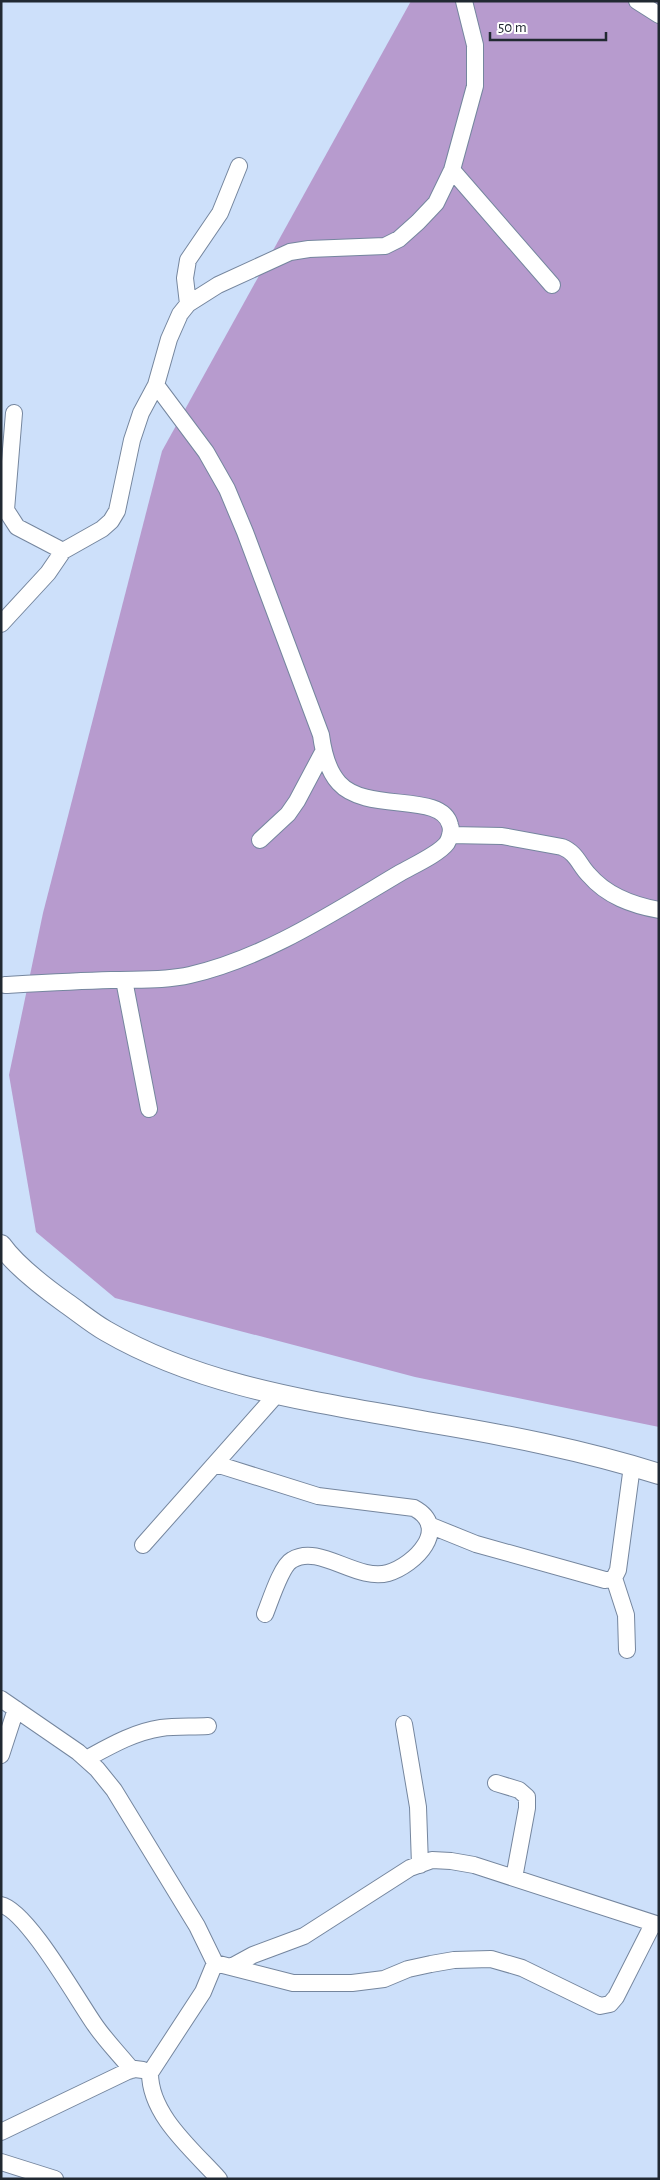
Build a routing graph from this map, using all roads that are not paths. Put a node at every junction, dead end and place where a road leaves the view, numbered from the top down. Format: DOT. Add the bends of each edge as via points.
graph roads {
  1 [pos="464,1"];
  2 [pos="637,1"];
  3 [pos="659,15"];
  4 [pos="239,166"];
  5 [pos="452,170"];
  6 [pos="552,285"];
  7 [pos="188,304"];
  8 [pos="156,384"];
  9 [pos="14,413"];
  10 [pos="63,551"];
  11 [pos="1,624"];
  12 [pos="323,752"];
  13 [pos="450,836"];
  14 [pos="260,840"];
  15 [pos="659,910"];
  16 [pos="124,980"];
  17 [pos="5,985"];
  18 [pos="148,1109"];
  19 [pos="1,1245"];
  20 [pos="277,1394"];
  21 [pos="216,1464"];
  22 [pos="632,1466"];
  23 [pos="659,1474"];
  24 [pos="429,1525"];
  25 [pos="143,1546"];
  26 [pos="614,1578"];
  27 [pos="265,1614"];
  28 [pos="627,1650"];
  29 [pos="1,1700"];
  30 [pos="16,1709"];
  31 [pos="404,1724"];
  32 [pos="208,1726"];
  33 [pos="1,1755"];
  34 [pos="86,1759"];
  35 [pos="496,1783"];
  36 [pos="420,1865"];
  37 [pos="514,1878"];
  38 [pos="1,1905"];
  39 [pos="656,1924"];
  40 [pos="215,1963"];
  41 [pos="231,1967"];
  42 [pos="132,2070"];
  43 [pos="150,2073"];
  44 [pos="1,2132"];
  45 [pos="1,2162"];
  46 [pos="55,2179"];
  47 [pos="219,2179"];
  1 -- 5 [label="street" via="475,45 475,86"];
  2 -- 3 [label="street"];
  4 -- 7 [label="street" via="220,213 188,260 185,278"];
  5 -- 6 [label="street"];
  5 -- 7 [label="street" via="436,202 399,239 385,246 290,252 218,285"];
  7 -- 8 [label="street" via="169,339"];
  8 -- 10 [label="street" via="132,440 117,511 102,529"];
  8 -- 12 [label="street" via="206,452 227,489 294,663"];
  9 -- 10 [label="street" via="6,510 17,527"];
  10 -- 11 [label="street" via="48,573"];
  12 -- 13 [label="street" via="339,783 353,794 379,802 423,804 436,808 448,818"];
  12 -- 14 [label="street" via="288,814"];
  13 -- 15 [label="street" via="502,836 562,847 570,850 588,875 605,890 624,901"];
  13 -- 16 [label="street" via="441,849 275,944 228,965 188,976"];
  16 -- 17 [label="street"];
  16 -- 18 [label="street"];
  19 -- 20 [label="main road" via="49,1291 105,1331 165,1360 222,1380"];
  20 -- 21 [label="street"];
  20 -- 22 [label="main road" via="511,1437"];
  21 -- 24 [label="street" via="318,1496 414,1508 424,1514"];
  21 -- 25 [label="street"];
  22 -- 23 [label="main road"];
  22 -- 26 [label="street" via="618,1570"];
  24 -- 26 [label="street" via="492,1548 605,1580"];
  24 -- 27 [label="street" via="422,1550 411,1561 388,1573 357,1571 316,1557 290,1560"];
  26 -- 28 [label="street" via="626,1615"];
  29 -- 30 [label="street"];
  30 -- 33 [label="street"];
  30 -- 34 [label="street"];
  31 -- 36 [label="street" via="418,1807"];
  32 -- 34 [label="street" via="144,1732"];
  34 -- 40 [label="street" via="114,1790 198,1926"];
  35 -- 37 [label="street" via="519,1790 527,1797"];
  36 -- 37 [label="street" via="432,1860 450,1861"];
  36 -- 41 [label="street" via="410,1868 304,1936"];
  37 -- 39 [label="street"];
  38 -- 42 [label="street" via="15,1912 35,1936 97,2027"];
  39 -- 41 [label="street" via="616,1997 610,2004 600,2006 522,1968 491,1958 431,1964 384,1979 352,1983 293,1983"];
  40 -- 41 [label="street"];
  40 -- 43 [label="street" via="202,1992"];
  42 -- 43 [label="street"];
  42 -- 44 [label="street"];
  43 -- 47 [label="street" via="153,2097 165,2116"];
  45 -- 46 [label="street"];
}
